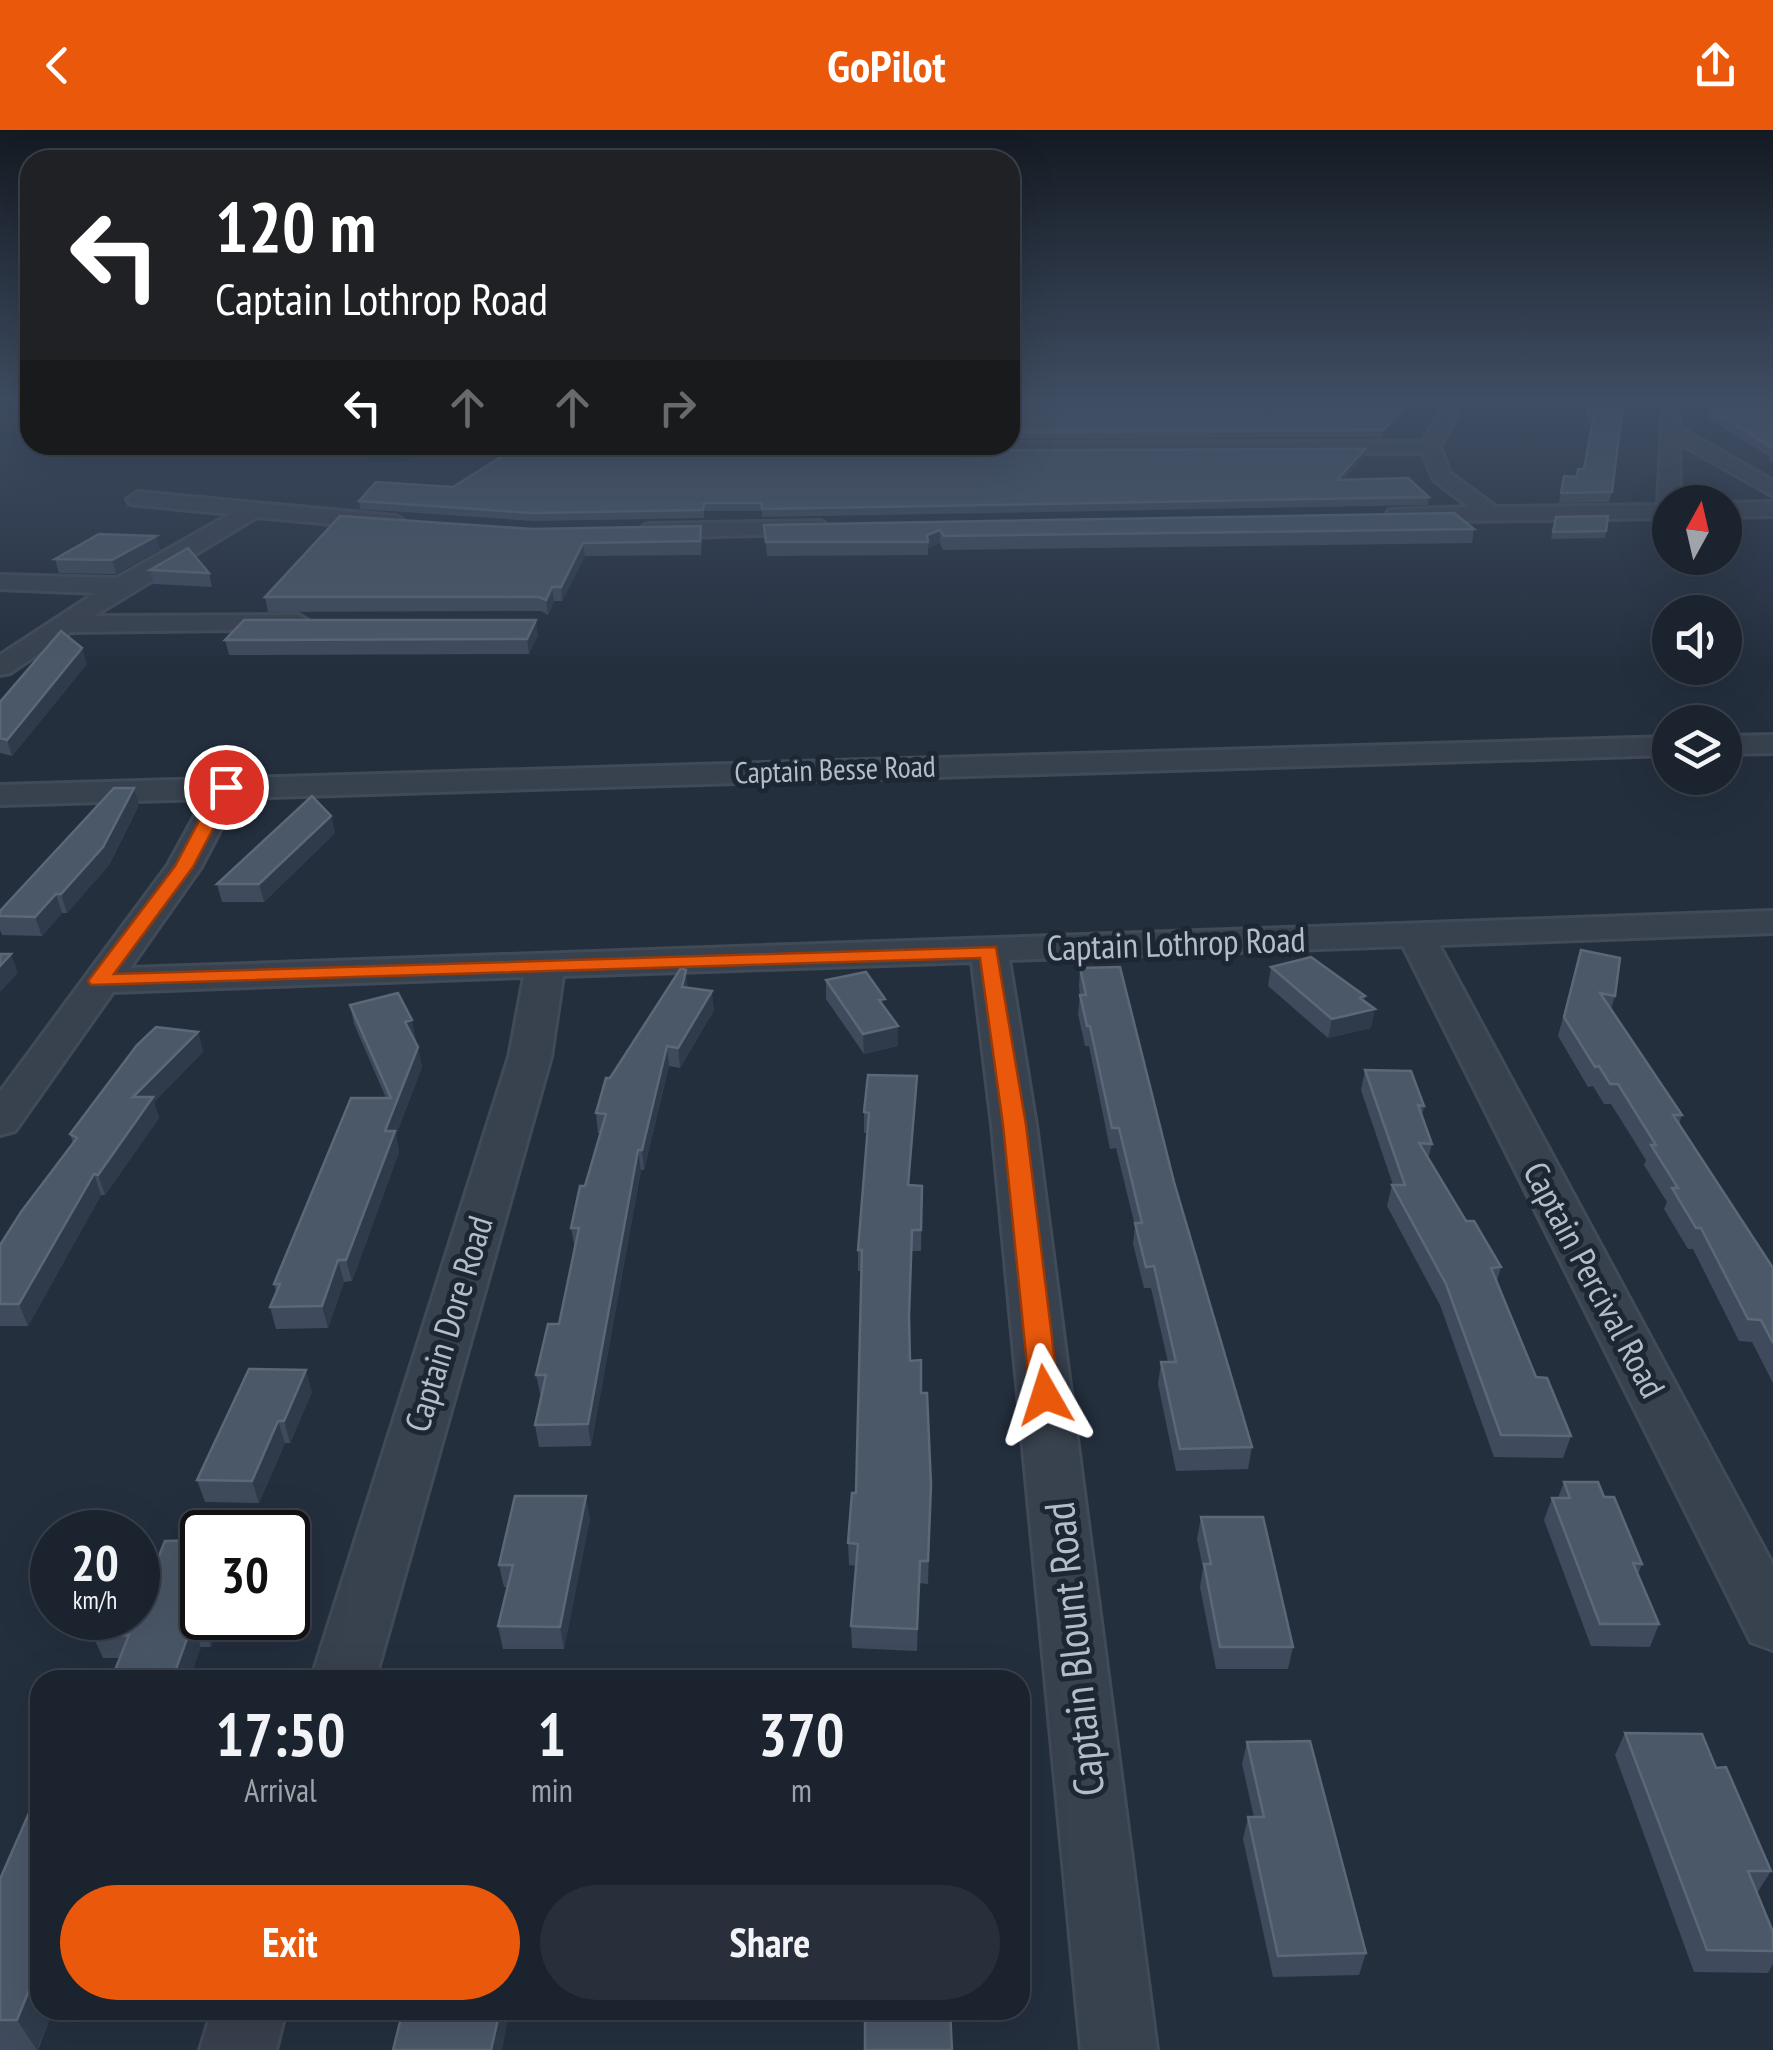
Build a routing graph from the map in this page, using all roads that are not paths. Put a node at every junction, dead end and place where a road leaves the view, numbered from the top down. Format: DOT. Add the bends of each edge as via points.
graph roads {
  1 [pos="1463,493"];
  2 [pos="138,499"];
  3 [pos="1773,509"];
  4 [pos="253,510"];
  5 [pos="1652,510"];
  6 [pos="1742,510"];
  7 [pos="1490,513"];
  8 [pos="1371,516"];
  9 [pos="418,525"];
  10 [pos="841,528"];
  11 [pos="618,532"];
  12 [pos="0,582"];
  13 [pos="122,586"];
  14 [pos="64,624"];
  15 [pos="322,624"];
  16 [pos="0,667"];
  17 [pos="1773,744"];
  18 [pos="1742,745"];
  19 [pos="1652,747"];
  20 [pos="226,787"];
  21 [pos="0,795"];
  22 [pos="1773,922"];
  23 [pos="1416,936"];
  24 [pos="989,951"];
  25 [pos="545,966"];
  26 [pos="98,981"];
  27 [pos="0,1122"];
  28 [pos="1773,1624"];
  29 [pos="346,1670"];
  30 [pos="246,2020"];
  31 [pos="238,2050"];
  32 [pos="1119,2050"];
  1 -- 7 [label="street"];
  2 -- 4 [label="street"];
  3 -- 6 [label="street"];
  4 -- 9 [label="street"];
  4 -- 13 [label="street"];
  5 -- 7 [label="street"];
  7 -- 8 [label="street"];
  10 -- 11 [label="street"];
  12 -- 13 [label="street"];
  13 -- 14 [label="street"];
  14 -- 15 [label="street"];
  14 -- 16 [label="street"];
  17 -- 18 [label="street"];
  19 -- 20 [label="street, Captain Besse Road"];
  20 -- 21 [label="street, Captain Besse Road"];
  20 -- 26 [label="street" via="184,867"];
  22 -- 23 [label="street, Captain Lothrop Road"];
  23 -- 24 [label="street, Captain Lothrop Road"];
  23 -- 28 [label="street, Captain Percival Road"];
  24 -- 25 [label="street, Captain Lothrop Road"];
  24 -- 32 [label="street, Captain Blount Road"];
  25 -- 26 [label="street, Captain Lothrop Road"];
  25 -- 29 [label="street, Captain Dore Road" via="530,1057"];
  26 -- 27 [label="street"];
  30 -- 31 [label="street"];
}
